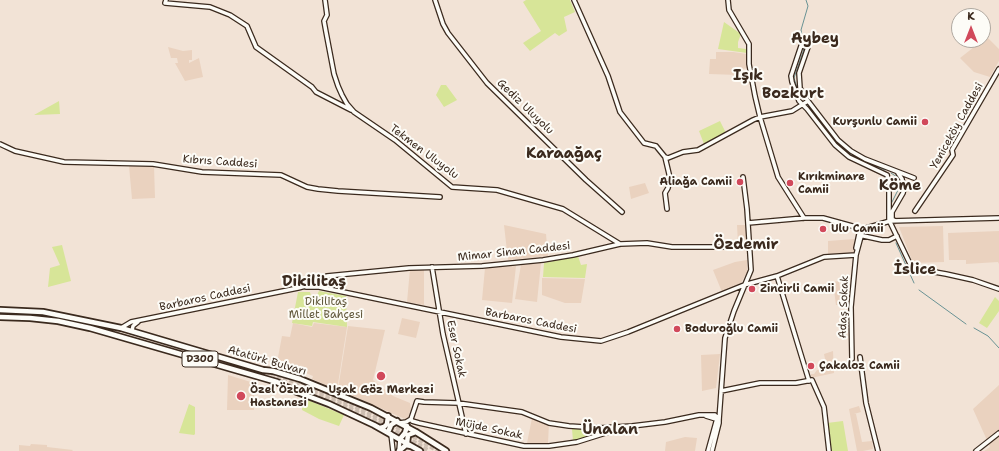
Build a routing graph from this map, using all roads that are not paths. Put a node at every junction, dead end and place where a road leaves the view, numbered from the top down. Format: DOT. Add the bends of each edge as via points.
graph roads {
  1 [pos="166,0"];
  2 [pos="325,0"];
  3 [pos="435,0"];
  4 [pos="574,0"];
  5 [pos="728,0"];
  6 [pos="999,69"];
  7 [pos="805,97"];
  8 [pos="799,101"];
  9 [pos="808,101"];
  10 [pos="803,105"];
  11 [pos="354,112"];
  12 [pos="760,117"];
  13 [pos="0,144"];
  14 [pos="665,157"];
  15 [pos="890,169"];
  16 [pos="897,172"];
  17 [pos="887,175"];
  18 [pos="744,177"];
  19 [pos="914,178"];
  20 [pos="440,197"];
  21 [pos="667,209"];
  22 [pos="914,211"];
  23 [pos="622,212"];
  24 [pos="890,212"];
  25 [pos="804,218"];
  26 [pos="999,218"];
  27 [pos="890,221"];
  28 [pos="895,221"];
  29 [pos="748,223"];
  30 [pos="862,229"];
  31 [pos="860,235"];
  32 [pos="897,236"];
  33 [pos="620,244"];
  34 [pos="749,247"];
  35 [pos="855,255"];
  36 [pos="432,267"];
  37 [pos="328,276"];
  38 [pos="777,276"];
  39 [pos="744,285"];
  40 [pos="999,289"];
  41 [pos="0,310"];
  42 [pos="439,311"];
  43 [pos="0,316"];
  44 [pos="7,316"];
  45 [pos="138,321"];
  46 [pos="0,322"];
  47 [pos="121,328"];
  48 [pos="132,331"];
  49 [pos="123,338"];
  50 [pos="860,357"];
  51 [pos="852,359"];
  52 [pos="811,381"];
  53 [pos="721,391"];
  54 [pos="458,403"];
  55 [pos="388,416"];
  56 [pos="412,419"];
  57 [pos="719,420"];
  58 [pos="398,422"];
  59 [pos="419,423"];
  60 [pos="407,426"];
  61 [pos="618,427"];
  62 [pos="380,428"];
  63 [pos="416,432"];
  64 [pos="390,433"];
  65 [pos="999,433"];
  66 [pos="466,434"];
  67 [pos="400,439"];
  68 [pos="407,443"];
  69 [pos="414,447"];
  70 [pos="393,451"];
  71 [pos="399,451"];
  72 [pos="420,451"];
  73 [pos="446,451"];
  74 [pos="708,451"];
  75 [pos="712,451"];
  76 [pos="829,451"];
  77 [pos="878,451"];
  78 [pos="976,451"];
  1 -- 11 [label="street" via="165,3 210,7 230,15 247,26 256,47 316,92"];
  2 -- 11 [label="street, Tekmen Uluyolu" via="324,21 334,74 342,95"];
  3 -- 23 [label="street, Gediz Uluyolu" via="442,24 487,83"];
  4 -- 14 [label="street" via="608,76 620,112 644,143 656,146"];
  5 -- 12 [label="street" via="729,10 749,44 749,64"];
  6 -- 22 [label="street, Yeniceköy Caddesi" via="952,150 953,155"];
  7 -- 8 [label="street"];
  7 -- 8 [label="street" via="800,88 799,73 808,47 801,46 792,76"];
  7 -- 9 [label="street"];
  8 -- 10 [label="street"];
  9 -- 10 [label="street"];
  9 -- 15 [label="street" via="838,140 851,151"];
  10 -- 12 [label="street" via="792,111"];
  10 -- 17 [label="street" via="835,145 849,157"];
  11 -- 33 [label="street, Tekmen Uluyolu" via="394,140 452,187 497,190 543,202 563,209"];
  12 -- 14 [label="street" via="698,150"];
  12 -- 25 [label="street" via="778,177"];
  13 -- 20 [label="street, Kıbrıs Caddesi" via="64,162 153,164 202,172 281,175 307,187 327,190"];
  14 -- 21 [label="street" via="670,178 666,193"];
  15 -- 16 [label="street"];
  15 -- 17 [label="street"];
  16 -- 19 [label="street"];
  16 -- 24 [label="street" via="903,182 903,193"];
  17 -- 24 [label="street"];
  18 -- 29 [label="street"];
  24 -- 27 [label="street"];
  24 -- 28 [label="street"];
  25 -- 29 [label="street"];
  25 -- 30 [label="street" via="823,218"];
  26 -- 28 [label="street"];
  27 -- 28 [label="street"];
  27 -- 30 [label="street"];
  27 -- 32 [label="street"];
  29 -- 34 [label="street"];
  30 -- 31 [label="street, Adaş Sokak"];
  31 -- 32 [label="street" via="889,240"];
  31 -- 35 [label="street, Adaş Sokak"];
  32 -- 40 [label="street" via="912,268 960,277"];
  33 -- 34 [label="street, Mimar Sinan Caddesi"];
  33 -- 36 [label="street, Mimar Sinan Caddesi" via="547,259 482,266"];
  34 -- 39 [label="street" via="751,270"];
  35 -- 38 [label="street, Barbaros Caddesi" via="824,257"];
  35 -- 51 [label="street, Adaş Sokak" via="851,307"];
  36 -- 37 [label="street, Mimar Sinan Caddesi"];
  36 -- 42 [label="street, Eser Sokak"];
  38 -- 39 [label="street, Barbaros Caddesi"];
  38 -- 52 [label="street"];
  39 -- 42 [label="street, Barbaros Caddesi" via="628,332 601,340 560,337"];
  39 -- 53 [label="street" via="725,338"];
  41 -- 47 [label="highway, Atatürk Bulvarı / D300" via="43,312"];
  42 -- 45 [label="street, Barbaros Caddesi" via="318,285"];
  42 -- 54 [label="street, Eser Sokak"];
  43 -- 44 [label="highway, Atatürk Bulvarı / D300"];
  44 -- 46 [label="street"];
  44 -- 49 [label="highway, Atatürk Bulvarı / D300" via="58,321"];
  45 -- 47 [label="street, Barbaros Caddesi"];
  45 -- 48 [label="street"];
  47 -- 48 [label="highway, Atatürk Bulvarı / D300"];
  47 -- 49 [label="highway" via="119,334"];
  48 -- 49 [label="highway" via="129,337"];
  48 -- 55 [label="highway, Atatürk Bulvarı / D300" via="312,383"];
  49 -- 62 [label="highway, Atatürk Bulvarı / D300" via="277,382"];
  50 -- 77 [label="street" via="866,403"];
  52 -- 53 [label="street" via="760,383"];
  52 -- 76 [label="street" via="824,407"];
  53 -- 57 [label="street"];
  54 -- 56 [label="street" via="417,401"];
  54 -- 61 [label="street" via="522,412 569,426"];
  54 -- 66 [label="street, Eser Sokak"];
  55 -- 58 [label="highway, Atatürk Bulvarı"];
  55 -- 62 [label="highway" via="387,424"];
  56 -- 58 [label="street"];
  56 -- 59 [label="street, Müjde Sokak"];
  57 -- 61 [label="street, Müjde Sokak" via="699,415"];
  57 -- 74 [label="street" via="716,422"];
  57 -- 75 [label="street"];
  58 -- 60 [label="highway, Atatürk Bulvarı"];
  58 -- 64 [label="highway" via="391,425"];
  59 -- 60 [label="street"];
  59 -- 63 [label="street"];
  59 -- 66 [label="street, Müjde Sokak"];
  60 -- 63 [label="highway, Atatürk Bulvarı"];
  60 -- 67 [label="highway"];
  61 -- 66 [label="street, Müjde Sokak" via="612,432 592,438 549,446 524,446"];
  62 -- 64 [label="highway, Atatürk Bulvarı"];
  63 -- 68 [label="highway" via="408,435"];
  63 -- 73 [label="highway, Atatürk Bulvarı"];
  64 -- 67 [label="highway, Atatürk Bulvarı"];
  64 -- 70 [label="street"];
  65 -- 78 [label="street"];
  67 -- 68 [label="highway, Atatürk Bulvarı"];
  67 -- 71 [label="street"];
  68 -- 69 [label="highway, Atatürk Bulvarı"];
  69 -- 71 [label="highway" via="406,445"];
  69 -- 72 [label="highway, Atatürk Bulvarı"];
}
